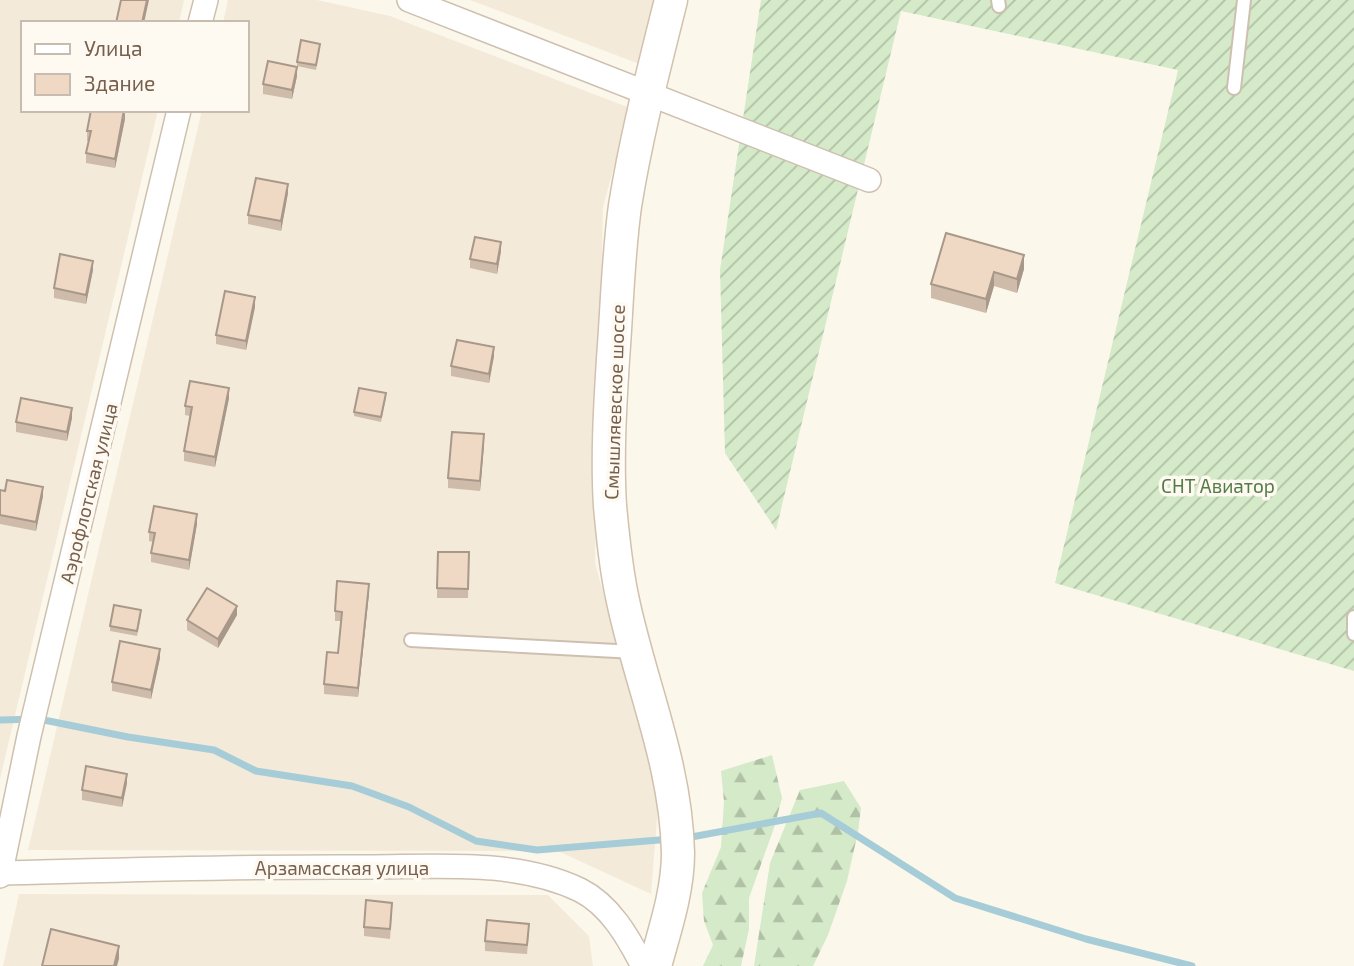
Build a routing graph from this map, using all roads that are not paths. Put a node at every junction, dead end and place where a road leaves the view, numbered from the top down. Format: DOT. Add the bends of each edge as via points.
graph roads {
  1 [pos="206,0"];
  2 [pos="408,0"];
  3 [pos="671,0"];
  4 [pos="1244,0"];
  5 [pos="201,21"];
  6 [pos="1234,88"];
  7 [pos="648,92"];
  8 [pos="179,112"];
  9 [pos="869,180"];
  10 [pos="1354,617"];
  11 [pos="1354,634"];
  12 [pos="411,640"];
  13 [pos="636,652"];
  14 [pos="0,874"];
  15 [pos="643,966"];
  16 [pos="655,966"];
  1 -- 5 [label="street"];
  2 -- 7 [label="street"];
  3 -- 7 [label="street, Смышляевское шоссе"];
  4 -- 6 [label="lane"];
  7 -- 9 [label="street"];
  7 -- 13 [label="street, Смышляевское шоссе" via="625,208 610,416 615,556"];
  8 -- 14 [label="street, Аэрофлотская улица"];
  10 -- 11 [label="lane"];
  12 -- 13 [label="lane"];
  13 -- 16 [label="street, Смышляевское шоссе" via="663,743 678,852 677,880"];
  14 -- 15 [label="street, Арзамасская улица" via="273,866 487,867 549,878 582,891 611,915"];
}
